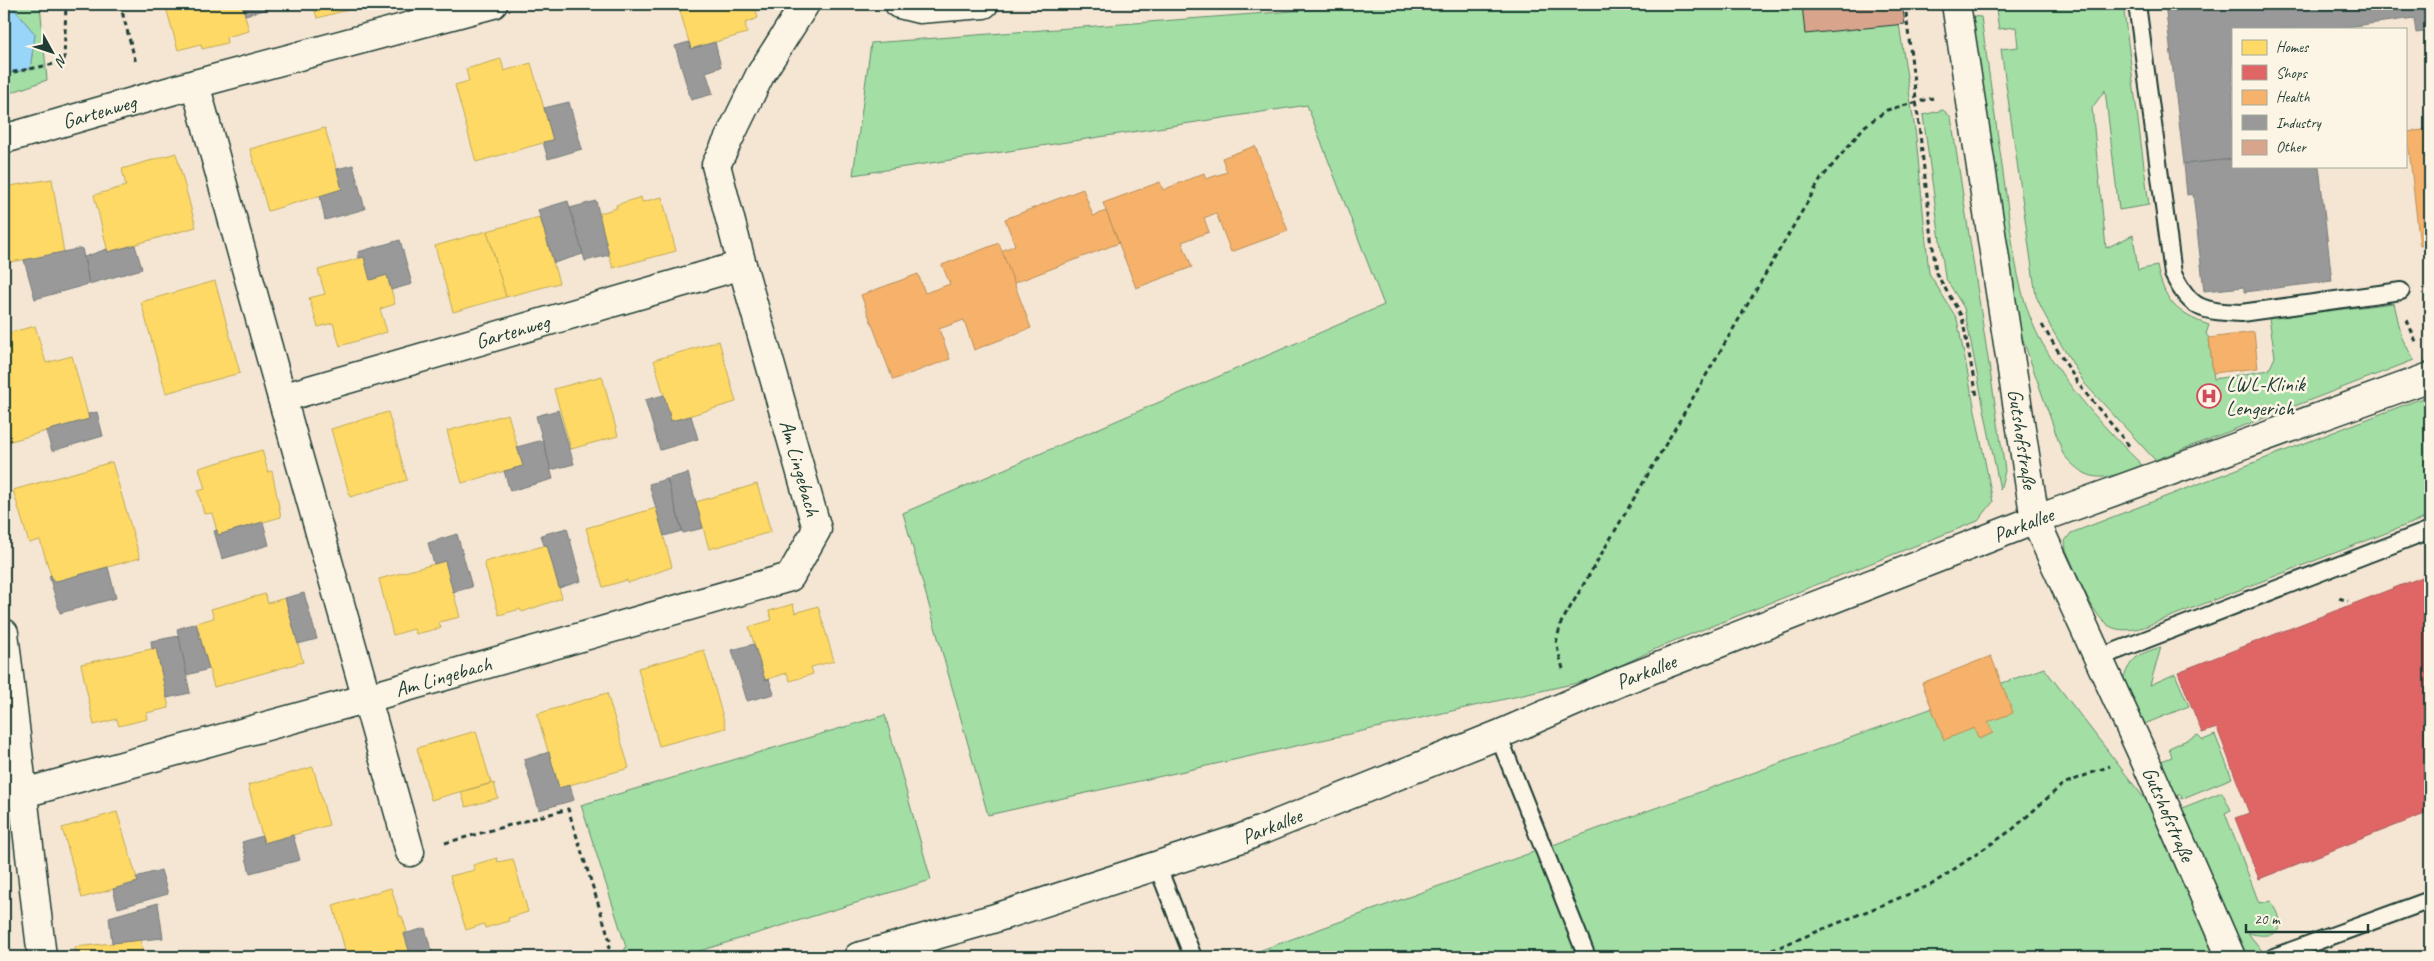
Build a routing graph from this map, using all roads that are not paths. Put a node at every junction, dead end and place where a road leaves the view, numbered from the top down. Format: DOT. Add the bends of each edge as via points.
graph roads {
  1 [pos="493,4"];
  2 [pos="805,4"];
  3 [pos="899,4"];
  4 [pos="984,4"];
  5 [pos="1956,4"];
  6 [pos="2137,4"];
  7 [pos="195,84"];
  8 [pos="4,139"];
  9 [pos="742,265"];
  10 [pos="2401,291"];
  11 [pos="2430,377"];
  12 [pos="282,398"];
  13 [pos="2035,520"];
  14 [pos="2430,530"];
  15 [pos="4,633"];
  16 [pos="2098,658"];
  17 [pos="368,698"];
  18 [pos="1498,735"];
  19 [pos="24,793"];
  20 [pos="410,852"];
  21 [pos="1157,865"];
  22 [pos="2430,900"];
  23 [pos="42,957"];
  24 [pos="858,957"];
  25 [pos="1193,957"];
  26 [pos="1588,957"];
  27 [pos="2231,957"];
  28 [pos="2274,957"];
  1 -- 7 [label="street, Gartenweg"];
  2 -- 9 [label="street, Am Lingebach" via="760,75 716,165"];
  3 -- 4 [label="street" via="920,9"];
  5 -- 13 [label="street, Gutshofstraße"];
  6 -- 10 [label="lane" via="2172,274 2182,294 2199,308 2241,313"];
  7 -- 8 [label="street, Gartenweg"];
  7 -- 12 [label="street"];
  9 -- 12 [label="street, Gartenweg"];
  9 -- 17 [label="street, Am Lingebach" via="817,528 790,577"];
  11 -- 13 [label="street, Parkallee"];
  12 -- 17 [label="street"];
  13 -- 16 [label="street, Gutshofstraße"];
  13 -- 18 [label="street, Parkallee" via="1622,681"];
  14 -- 16 [label="lane"];
  15 -- 19 [label="street"];
  16 -- 27 [label="street, Gutshofstraße"];
  17 -- 19 [label="street, Am Lingebach"];
  17 -- 20 [label="street, Am Lingebach"];
  18 -- 21 [label="street, Parkallee" via="1242,838"];
  18 -- 26 [label="lane"];
  19 -- 23 [label="street"];
  21 -- 24 [label="street, Parkallee" via="992,920"];
  21 -- 25 [label="lane"];
  22 -- 28 [label="lane"];
}
